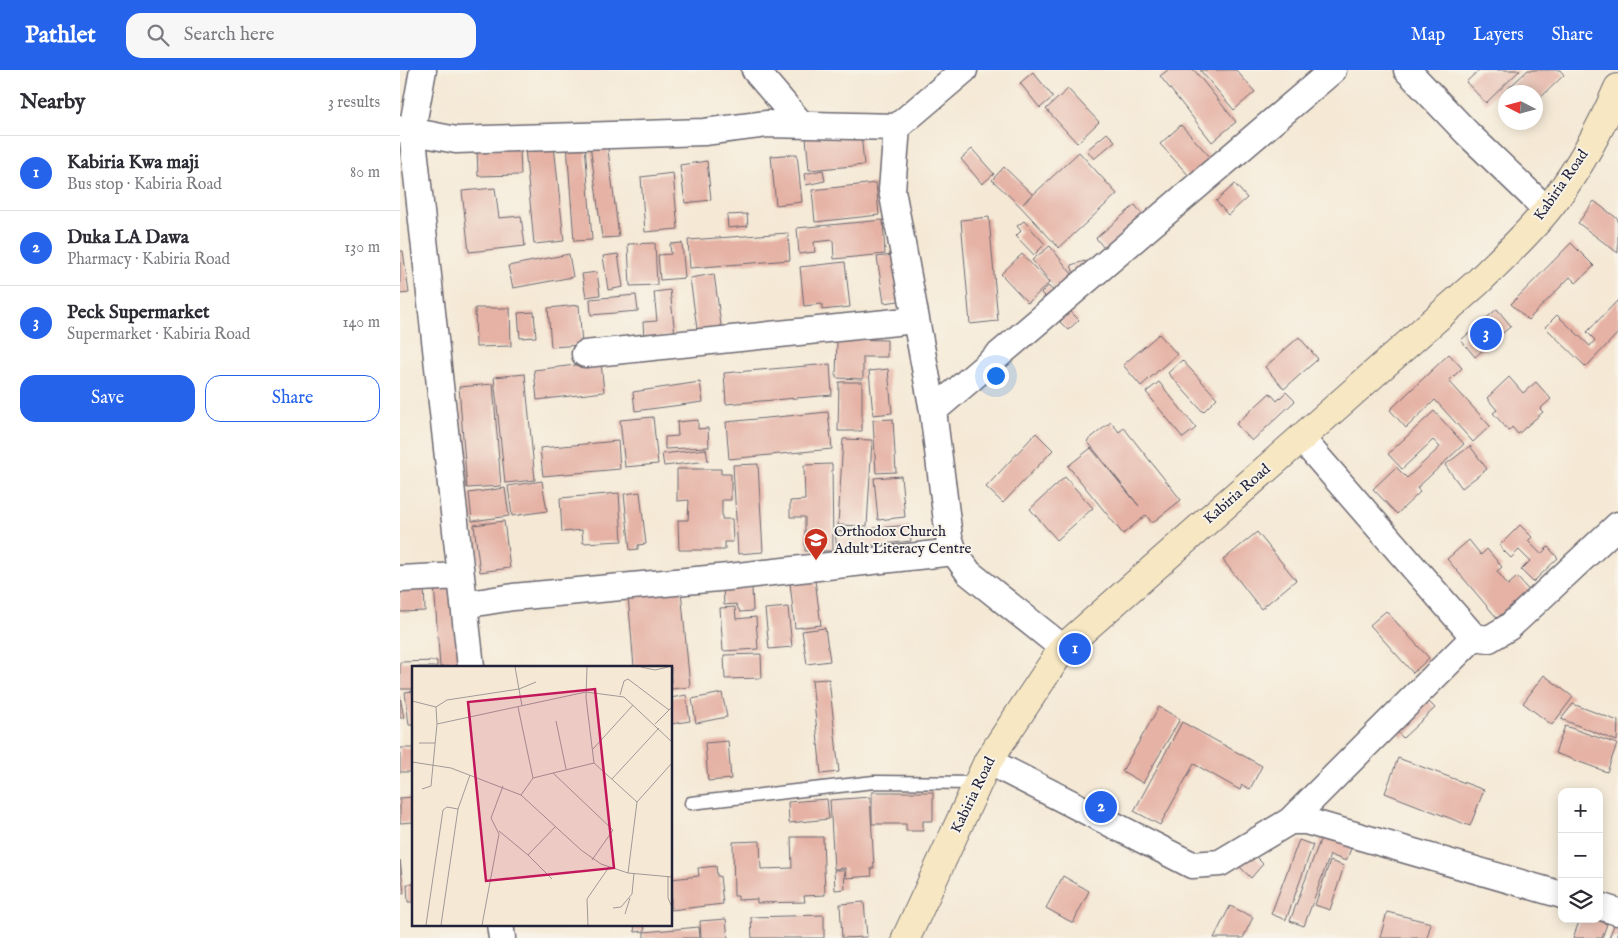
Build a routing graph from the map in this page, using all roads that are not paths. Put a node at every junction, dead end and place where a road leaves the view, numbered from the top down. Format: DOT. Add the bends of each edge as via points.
graph roads {
  1 [pos="423,70"];
  2 [pos="755,70"];
  3 [pos="964,70"];
  4 [pos="1334,70"];
  5 [pos="1407,70"];
  6 [pos="1616,98"];
  7 [pos="801,124"];
  8 [pos="897,127"];
  9 [pos="406,130"];
  10 [pos="1547,210"];
  11 [pos="916,320"];
  12 [pos="585,354"];
  13 [pos="933,411"];
  14 [pos="1301,438"];
  15 [pos="1618,526"];
  16 [pos="954,552"];
  17 [pos="460,576"];
  18 [pos="400,579"];
  19 [pos="464,605"];
  20 [pos="1474,637"];
  21 [pos="1062,648"];
  22 [pos="471,666"];
  23 [pos="983,772"];
  24 [pos="691,803"];
  25 [pos="1290,820"];
  26 [pos="1558,894"];
  27 [pos="1603,907"];
  28 [pos="1618,912"];
  29 [pos="906,938"];
  1 -- 9 [label="street"];
  2 -- 7 [label="street"];
  3 -- 8 [label="street"];
  4 -- 13 [label="street"];
  5 -- 10 [label="street"];
  6 -- 10 [label="main road, Kabiria Road"];
  7 -- 8 [label="street"];
  7 -- 9 [label="street" via="766,124 704,132 456,140"];
  8 -- 11 [label="street" via="892,190"];
  9 -- 17 [label="street"];
  10 -- 14 [label="main road, Kabiria Road" via="1478,282"];
  11 -- 12 [label="street"];
  11 -- 13 [label="street"];
  13 -- 16 [label="street" via="949,537"];
  14 -- 20 [label="street"];
  14 -- 21 [label="main road, Kabiria Road"];
  15 -- 20 [label="street" via="1509,628 1489,639"];
  16 -- 19 [label="street" via="513,597"];
  16 -- 21 [label="street" via="968,573"];
  17 -- 18 [label="street"];
  17 -- 19 [label="street"];
  19 -- 22 [label="street"];
  20 -- 25 [label="street"];
  21 -- 23 [label="main road, Kabiria Road"];
  23 -- 24 [label="lane"];
  23 -- 25 [label="street" via="1192,865 1220,863"];
  23 -- 29 [label="main road, Kabiria Road"];
  25 -- 26 [label="street" via="1321,825"];
  27 -- 28 [label="street"];
}
